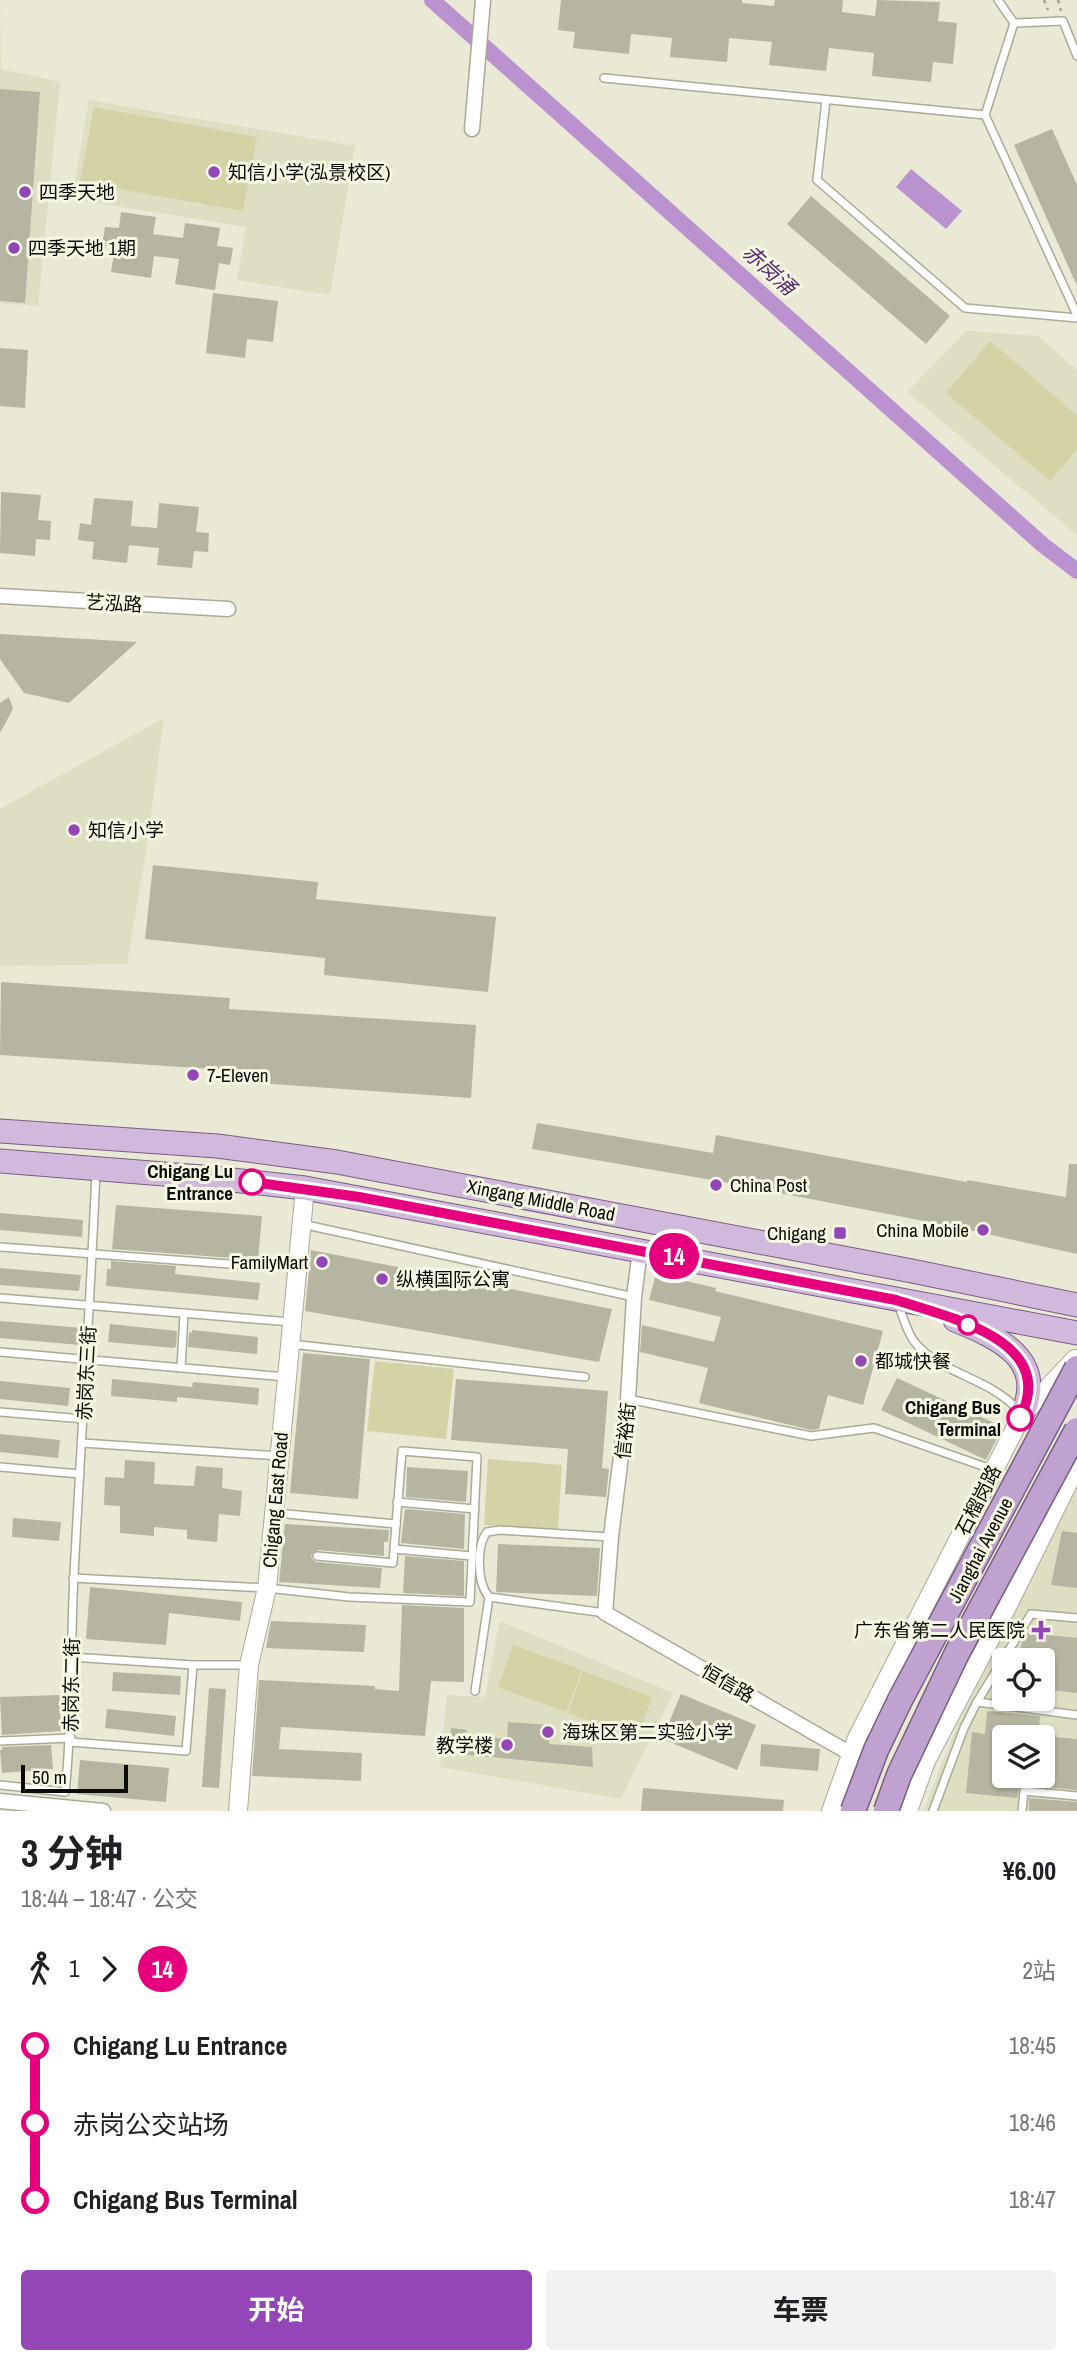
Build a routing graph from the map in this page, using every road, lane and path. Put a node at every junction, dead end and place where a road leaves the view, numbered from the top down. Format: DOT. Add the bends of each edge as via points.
graph roads {
  1 [pos="483,0"];
  2 [pos="998,0"];
  3 [pos="1044,0"];
  4 [pos="1048,12"];
  5 [pos="1014,23"];
  6 [pos="1077,56"];
  7 [pos="604,78"];
  8 [pos="826,100"];
  9 [pos="985,115"];
  10 [pos="472,129"];
  11 [pos="1077,316"];
  12 [pos="0,596"];
  13 [pos="228,609"];
  14 [pos="0,1131"];
  15 [pos="308,1157"];
  16 [pos="0,1160"];
  17 [pos="363,1167"];
  18 [pos="96,1168"];
  19 [pos="305,1188"];
  20 [pos="359,1197"];
  21 [pos="301,1224"];
  22 [pos="0,1247"];
  23 [pos="640,1250"];
  24 [pos="92,1253"];
  25 [pos="269,1267"];
  26 [pos="1020,1293"];
  27 [pos="634,1297"];
  28 [pos="0,1298"];
  29 [pos="896,1300"];
  30 [pos="1077,1305"];
  31 [pos="90,1306"];
  32 [pos="184,1313"];
  33 [pos="1015,1321"];
  34 [pos="292,1322"];
  35 [pos="1077,1333"];
  36 [pos="290,1344"];
  37 [pos="0,1352"];
  38 [pos="1077,1356"];
  39 [pos="87,1360"];
  40 [pos="181,1368"];
  41 [pos="1077,1368"];
  42 [pos="287,1377"];
  43 [pos="585,1377"];
  44 [pos="628,1399"];
  45 [pos="0,1412"];
  46 [pos="1022,1415"];
  47 [pos="84,1419"];
  48 [pos="1077,1430"];
  49 [pos="82,1443"];
  50 [pos="279,1456"];
  51 [pos="1077,1465"];
  52 [pos="0,1467"];
  53 [pos="994,1470"];
  54 [pos="80,1474"];
  55 [pos="397,1502"];
  56 [pos="475,1509"];
  57 [pos="274,1513"];
  58 [pos="396,1524"];
  59 [pos="611,1537"];
  60 [pos="394,1549"];
  61 [pos="317,1556"];
  62 [pos="472,1556"];
  63 [pos="941,1573"];
  64 [pos="73,1578"];
  65 [pos="267,1588"];
  66 [pos="489,1597"];
  67 [pos="1009,1603"];
  68 [pos="606,1613"];
  69 [pos="1077,1618"];
  70 [pos="71,1657"];
  71 [pos="193,1665"];
  72 [pos="249,1665"];
  73 [pos="892,1670"];
  74 [pos="475,1690"];
  75 [pos="959,1699"];
  76 [pos="978,1702"];
  77 [pos="1077,1715"];
  78 [pos="71,1740"];
  79 [pos="0,1741"];
  80 [pos="851,1754"];
  81 [pos="0,1785"];
  82 [pos="1077,1796"];
  83 [pos="0,1801"];
  84 [pos="36,1808"];
  85 [pos="103,1811"];
  86 [pos="238,1811"];
  87 [pos="831,1811"];
  88 [pos="853,1811"];
  89 [pos="886,1811"];
  90 [pos="908,1811"];
  91 [pos="933,1811"];
  92 [pos="1022,1811"];
  1 -- 10 [label="street"];
  2 -- 5 [label="lane"];
  3 -- 4 [label="path"];
  5 -- 6 [label="lane" via="1063,21"];
  5 -- 9 [label="lane"];
  7 -- 8 [label="lane"];
  8 -- 9 [label="lane"];
  8 -- 11 [label="lane" via="817,180 965,308"];
  9 -- 11 [label="lane"];
  12 -- 13 [label="street, 艺泓路"];
  14 -- 15 [label="main road, Xingang Middle Road"];
  15 -- 17 [label="main road, Xingang Middle Road"];
  15 -- 19 [label="main road"];
  16 -- 18 [label="main road, Xingang Middle Road"];
  17 -- 20 [label="main road"];
  17 -- 26 [label="main road, Xingang Middle Road"];
  18 -- 19 [label="main road, Xingang Middle Road"];
  18 -- 24 [label="lane, 赤岗东三街"];
  19 -- 20 [label="main road, Xingang Middle Road"];
  19 -- 21 [label="street, Chigang East Road"];
  20 -- 23 [label="main road, Xingang Middle Road"];
  21 -- 27 [label="lane"];
  21 -- 34 [label="street, Chigang East Road"];
  22 -- 24 [label="lane"];
  23 -- 27 [label="street, 信裕街"];
  23 -- 29 [label="main road, Xingang Middle Road"];
  24 -- 25 [label="lane"];
  24 -- 31 [label="lane, 赤岗东三街"];
  26 -- 30 [label="main road, Xingang Middle Road"];
  26 -- 33 [label="main road"];
  27 -- 44 [label="street, 信裕街"];
  28 -- 31 [label="lane"];
  29 -- 33 [label="main road, Xingang Middle Road"];
  29 -- 46 [label="lane" via="920,1349 1001,1395"];
  29 -- 46 [label="main road" via="984,1332 1017,1354 1030,1390"];
  31 -- 32 [label="lane"];
  31 -- 39 [label="lane, 赤岗东三街"];
  32 -- 34 [label="lane"];
  32 -- 40 [label="lane"];
  33 -- 35 [label="main road, Xingang Middle Road"];
  34 -- 36 [label="street, Chigang East Road"];
  36 -- 42 [label="street, Chigang East Road"];
  36 -- 43 [label="lane"];
  37 -- 39 [label="lane"];
  38 -- 46 [label="street, 石榴岗路"];
  39 -- 40 [label="lane"];
  39 -- 47 [label="lane, 赤岗东三街"];
  40 -- 42 [label="lane"];
  41 -- 88 [label="highway, Jianghai Avenue, bridge" via="900,1700"];
  42 -- 50 [label="street, Chigang East Road"];
  44 -- 53 [label="lane" via="811,1436 874,1428"];
  44 -- 59 [label="street, 信裕街"];
  45 -- 47 [label="lane"];
  46 -- 53 [label="street, 石榴岗路"];
  47 -- 49 [label="lane, 赤岗东三街"];
  48 -- 89 [label="highway, Jianghai Avenue, bridge" via="957,1653"];
  49 -- 50 [label="lane"];
  49 -- 54 [label="lane, 赤岗东三街"];
  50 -- 57 [label="street, Chigang East Road"];
  51 -- 67 [label="street"];
  52 -- 54 [label="lane"];
  53 -- 63 [label="street, 石榴岗路"];
  54 -- 64 [label="lane, 赤岗东三街"];
  55 -- 56 [label="lane"];
  55 -- 56 [label="lane" via="402,1451 477,1457"];
  55 -- 58 [label="lane"];
  56 -- 62 [label="lane"];
  57 -- 58 [label="lane"];
  57 -- 65 [label="street, Chigang East Road"];
  58 -- 60 [label="lane"];
  59 -- 66 [label="lane" via="487,1532 480,1560 483,1590"];
  59 -- 68 [label="street, 信裕街"];
  60 -- 61 [label="lane" via="393,1563"];
  60 -- 62 [label="lane"];
  62 -- 65 [label="lane" via="470,1602"];
  63 -- 67 [label="street" via="945,1595 962,1611 982,1612"];
  63 -- 73 [label="street, 石榴岗路"];
  64 -- 65 [label="lane"];
  64 -- 70 [label="lane, 赤岗东二街"];
  65 -- 72 [label="street, Chigang East Road"];
  66 -- 68 [label="lane"];
  66 -- 74 [label="lane"];
  67 -- 75 [label="street"];
  68 -- 80 [label="street, 恒信路"];
  69 -- 76 [label="lane" via="1031,1614"];
  70 -- 71 [label="lane"];
  70 -- 78 [label="lane, 赤岗东二街"];
  71 -- 72 [label="lane"];
  71 -- 78 [label="lane" via="186,1751"];
  72 -- 86 [label="street, Chigang East Road"];
  73 -- 75 [label="street" via="928,1664 944,1669"];
  73 -- 80 [label="street, 石榴岗路"];
  75 -- 90 [label="street" via="926,1761"];
  76 -- 77 [label="lane"];
  76 -- 91 [label="lane"];
  78 -- 79 [label="lane"];
  78 -- 81 [label="lane, 赤岗东二街" via="65,1792"];
  80 -- 87 [label="street, 石榴岗路"];
  82 -- 92 [label="lane" via="1024,1791"];
  83 -- 84 [label="street"];
  84 -- 85 [label="street"];
}
